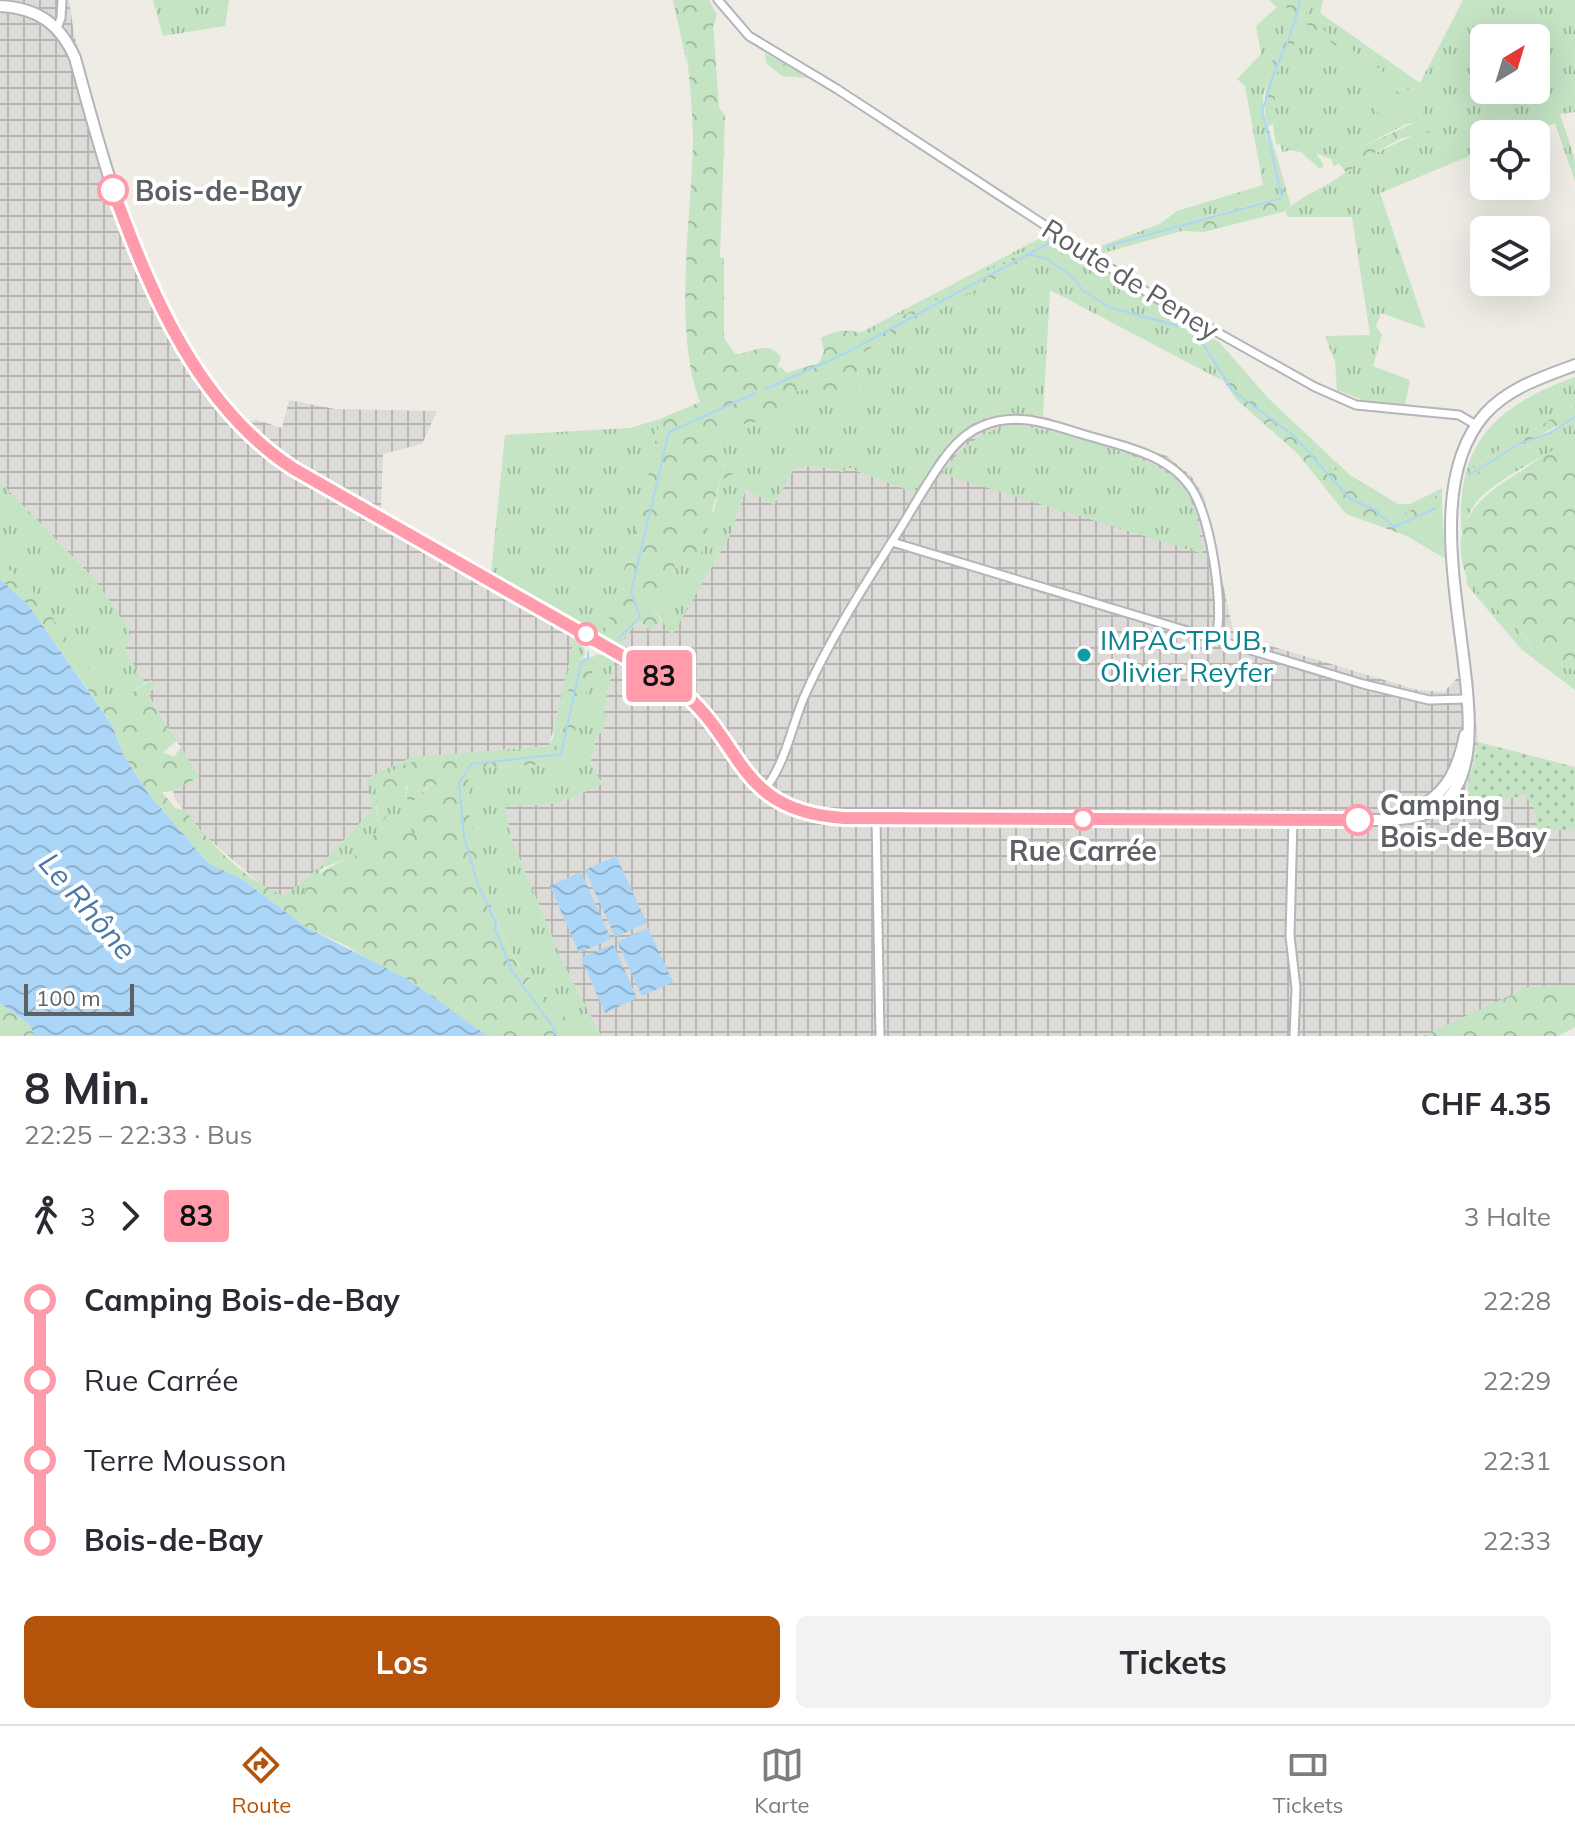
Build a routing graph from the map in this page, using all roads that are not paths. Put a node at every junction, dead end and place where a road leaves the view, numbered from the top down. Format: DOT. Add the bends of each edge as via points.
graph roads {
  1 [pos="62,0"];
  2 [pos="718,0"];
  3 [pos="0,6"];
  4 [pos="57,28"];
  5 [pos="1575,365"];
  6 [pos="1476,425"];
  7 [pos="892,542"];
  8 [pos="1216,639"];
  9 [pos="1466,699"];
  10 [pos="763,792"];
  11 [pos="876,819"];
  12 [pos="1293,820"];
  13 [pos="880,1036"];
  14 [pos="1294,1036"];
  1 -- 4 [label="street"];
  2 -- 6 [label="street, Route de Peney" via="749,36 1192,319 1347,402 1389,411 1459,415"];
  3 -- 4 [label="main road" via="32,11"];
  4 -- 10 [label="main road" via="75,58 113,190 140,259 184,347 236,421 294,469 675,686 706,717"];
  5 -- 6 [label="main road" via="1510,393"];
  6 -- 9 [label="main road" via="1455,466 1451,500"];
  7 -- 8 [label="street"];
  7 -- 8 [label="street" via="944,459 968,434 1003,420 1043,422 1151,456 1186,481 1199,503 1206,532 1220,612"];
  7 -- 10 [label="street" via="815,674"];
  8 -- 9 [label="street" via="1409,696"];
  9 -- 12 [label="main road" via="1469,755 1456,789 1428,813 1393,819"];
  10 -- 11 [label="main road" via="810,815"];
  11 -- 12 [label="main road"];
  11 -- 13 [label="street"];
  12 -- 14 [label="street"];
}
